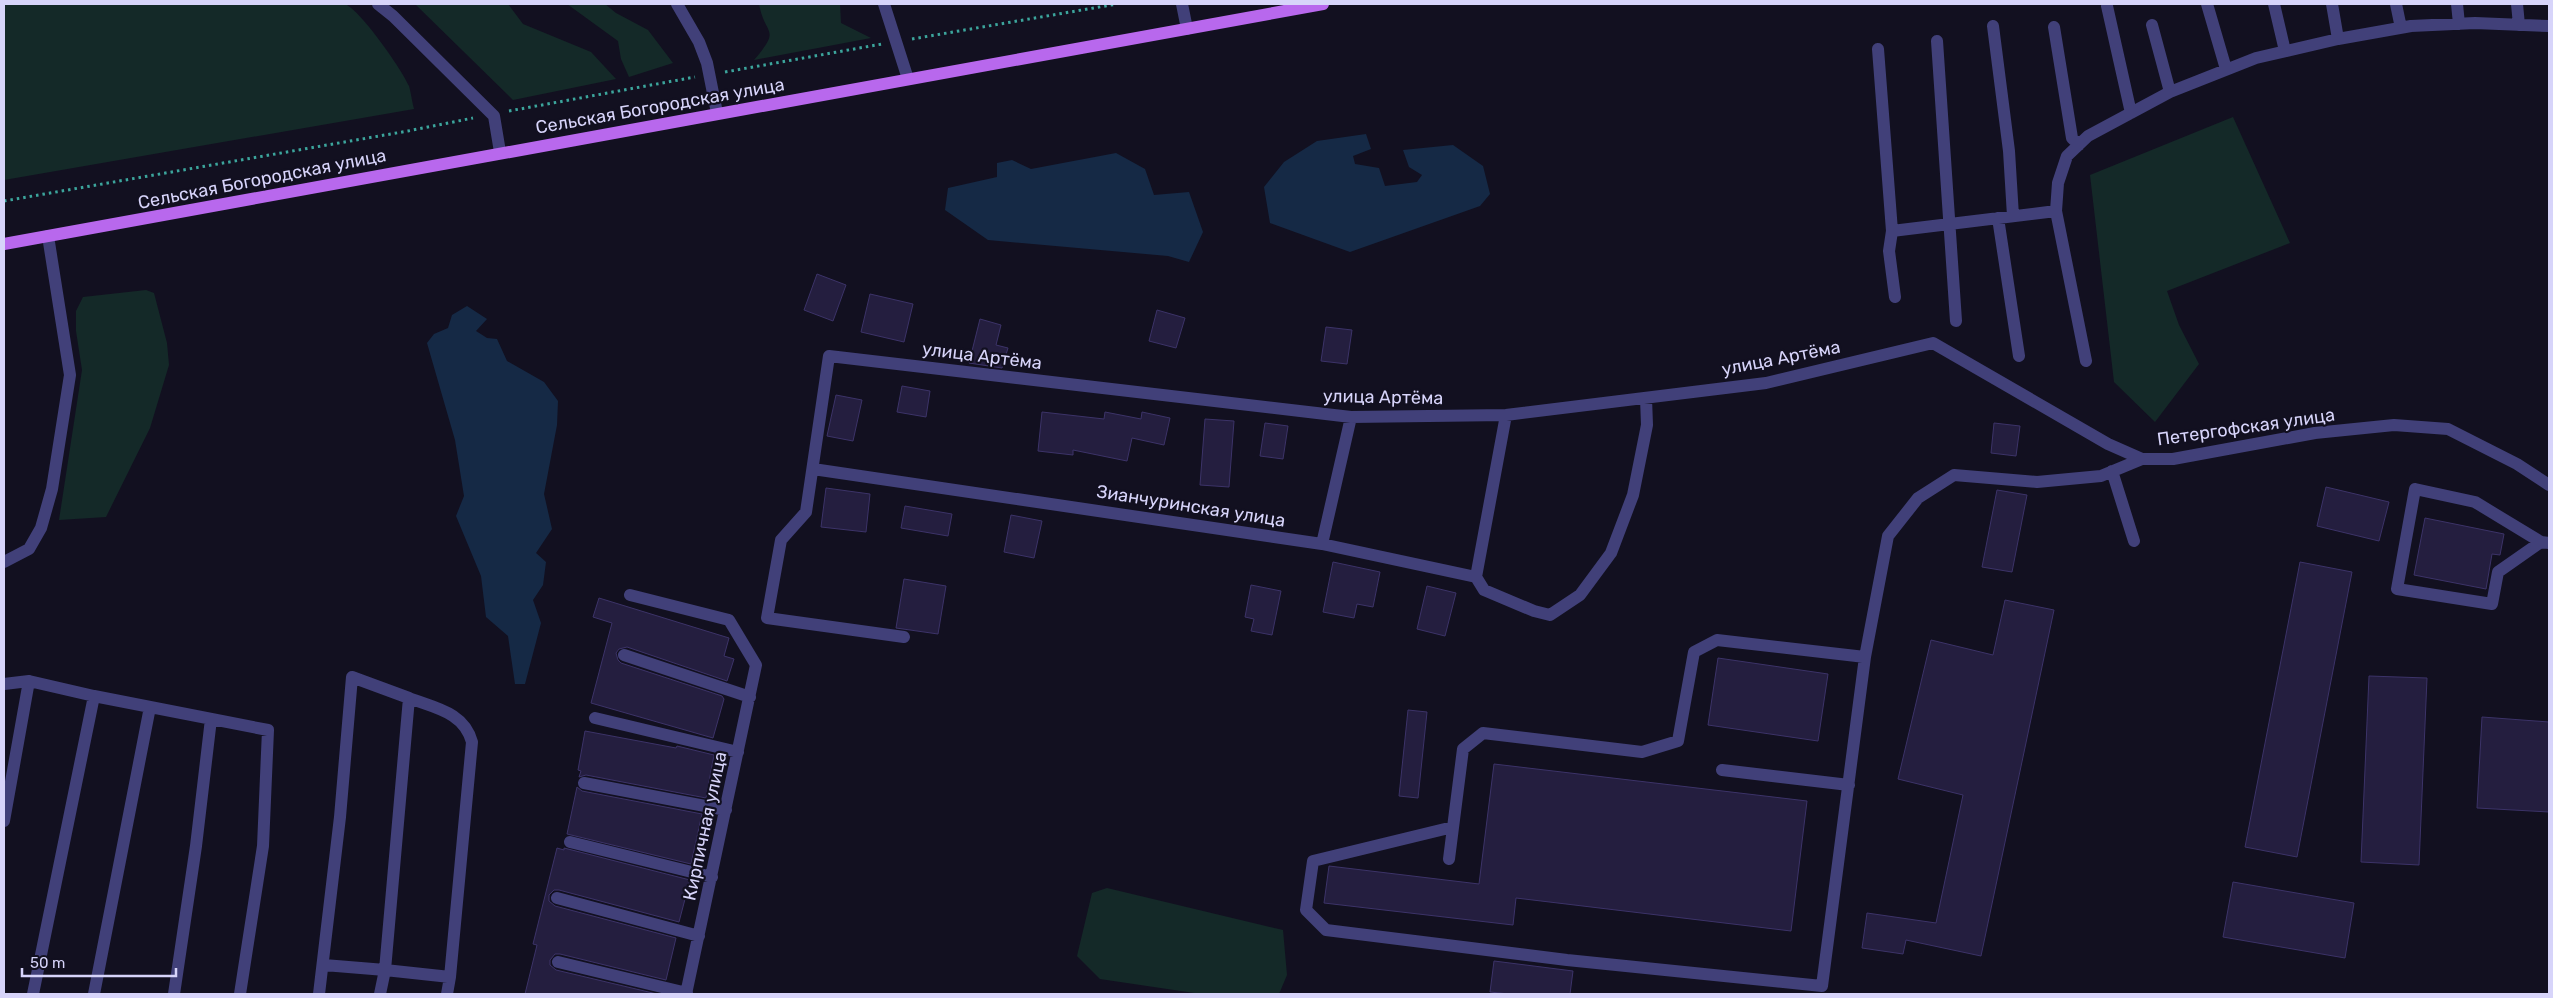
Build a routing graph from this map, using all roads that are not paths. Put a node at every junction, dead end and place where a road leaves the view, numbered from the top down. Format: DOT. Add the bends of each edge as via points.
graph roads {
  1 [pos="378,4"];
  2 [pos="677,4"];
  3 [pos="884,4"];
  4 [pos="1182,4"];
  5 [pos="1323,4"];
  6 [pos="2207,4"];
  7 [pos="2274,4"];
  8 [pos="2332,4"];
  9 [pos="2396,4"];
  10 [pos="2457,4"];
  11 [pos="2517,4"];
  12 [pos="2107,6"];
  13 [pos="2459,24"];
  14 [pos="2152,25"];
  15 [pos="2519,25"];
  16 [pos="1993,26"];
  17 [pos="2054,26"];
  18 [pos="2549,26"];
  19 [pos="2401,28"];
  20 [pos="1187,29"];
  21 [pos="2338,39"];
  22 [pos="1937,40"];
  23 [pos="1878,49"];
  24 [pos="2285,51"];
  25 [pos="2226,69"];
  26 [pos="908,79"];
  27 [pos="2170,92"];
  28 [pos="2131,113"];
  29 [pos="718,114"];
  30 [pos="2080,144"];
  31 [pos="500,152"];
  32 [pos="2056,211"];
  33 [pos="2013,216"];
  34 [pos="1998,218"];
  35 [pos="1951,224"];
  36 [pos="1892,231"];
  37 [pos="48,236"];
  38 [pos="4,244"];
  39 [pos="1894,297"];
  40 [pos="1956,321"];
  41 [pos="1933,343"];
  42 [pos="2019,356"];
  43 [pos="2086,361"];
  44 [pos="1646,398"];
  45 [pos="1506,415"];
  46 [pos="1351,417"];
  47 [pos="2142,459"];
  48 [pos="813,469"];
  49 [pos="2112,471"];
  50 [pos="2549,485"];
  51 [pos="2134,542"];
  52 [pos="2545,543"];
  53 [pos="1322,544"];
  54 [pos="4,562"];
  55 [pos="1476,577"];
  56 [pos="630,595"];
  57 [pos="904,637"];
  58 [pos="624,655"];
  59 [pos="1866,657"];
  60 [pos="29,681"];
  61 [pos="4,684"];
  62 [pos="94,696"];
  63 [pos="750,696"];
  64 [pos="409,698"];
  65 [pos="150,707"];
  66 [pos="596,718"];
  67 [pos="211,719"];
  68 [pos="738,752"];
  69 [pos="1722,770"];
  70 [pos="584,783"];
  71 [pos="1849,785"];
  72 [pos="726,810"];
  73 [pos="4,820"];
  74 [pos="1453,827"];
  75 [pos="570,842"];
  76 [pos="1449,859"];
  77 [pos="712,877"];
  78 [pos="557,898"];
  79 [pos="699,936"];
  80 [pos="558,962"];
  81 [pos="324,965"];
  82 [pos="385,970"];
  83 [pos="450,977"];
  84 [pos="33,994"];
  85 [pos="94,994"];
  86 [pos="174,994"];
  87 [pos="240,994"];
  88 [pos="319,994"];
  89 [pos="380,994"];
  90 [pos="447,994"];
  91 [pos="687,994"];
  1 -- 31 [label="street" via="494,116"];
  2 -- 29 [label="street" via="699,42"];
  3 -- 26 [label="street"];
  4 -- 20 [label="street"];
  5 -- 20 [label="main road, Сельская Богородская улица"];
  6 -- 25 [label="street"];
  7 -- 24 [label="street"];
  8 -- 21 [label="street"];
  9 -- 19 [label="street"];
  10 -- 13 [label="street"];
  11 -- 15 [label="street"];
  12 -- 28 [label="street"];
  13 -- 15 [label="street"];
  13 -- 19 [label="street"];
  14 -- 27 [label="street"];
  15 -- 18 [label="street"];
  16 -- 33 [label="street" via="2009,151"];
  17 -- 30 [label="street" via="2072,138"];
  19 -- 21 [label="street"];
  20 -- 26 [label="main road, Сельская Богородская улица"];
  21 -- 24 [label="street"];
  22 -- 35 [label="street"];
  23 -- 36 [label="street"];
  24 -- 25 [label="street"];
  25 -- 27 [label="street"];
  26 -- 29 [label="main road, Сельская Богородская улица"];
  27 -- 28 [label="street"];
  28 -- 30 [label="street" via="2088,136"];
  29 -- 31 [label="main road, Сельская Богородская улица"];
  30 -- 32 [label="street" via="2067,156 2058,182"];
  31 -- 37 [label="main road, Сельская Богородская улица"];
  32 -- 33 [label="street"];
  32 -- 43 [label="street"];
  33 -- 34 [label="street"];
  34 -- 35 [label="street"];
  34 -- 42 [label="street"];
  35 -- 36 [label="street"];
  35 -- 40 [label="street" via="1949,240"];
  36 -- 39 [label="street" via="1888,251"];
  37 -- 38 [label="main road, Сельская Богородская улица"];
  37 -- 54 [label="street" via="70,375 52,489 41,528 29,549"];
  41 -- 44 [label="street, улица Артёма" via="1766,383"];
  41 -- 47 [label="street, Петергофская улица" via="2108,444"];
  44 -- 45 [label="street, улица Артёма"];
  44 -- 55 [label="street" via="1647,425 1633,495 1611,553 1580,595 1550,615 1484,590"];
  45 -- 46 [label="street, улица Артёма"];
  45 -- 55 [label="street"];
  46 -- 48 [label="street, улица Артёма" via="829,356"];
  46 -- 53 [label="street"];
  47 -- 49 [label="street"];
  47 -- 50 [label="street, Петергофская улица" via="2173,459 2315,434 2394,425 2448,429 2517,464"];
  48 -- 53 [label="street, Зианчуринская улица"];
  48 -- 57 [label="street" via="806,512 781,540 767,618"];
  49 -- 51 [label="street"];
  49 -- 59 [label="street" via="2101,476 2038,482 1954,475 1918,498 1888,536"];
  52 -- 52 [label="street" via="2475,502 2415,489 2397,589 2492,604 2498,572"];
  53 -- 55 [label="street, Зианчуринская улица"];
  56 -- 63 [label="street, Кирпичная улица" via="729,620 756,664"];
  58 -- 63 [label="street"];
  59 -- 71 [label="street"];
  59 -- 74 [label="street" via="1717,640 1694,652 1678,741 1642,752 1483,733 1463,749"];
  60 -- 61 [label="street"];
  60 -- 62 [label="street"];
  60 -- 73 [label="street"];
  62 -- 65 [label="street"];
  62 -- 84 [label="street"];
  63 -- 68 [label="street, Кирпичная улица"];
  64 -- 81 [label="street" via="352,677"];
  64 -- 82 [label="street"];
  64 -- 83 [label="street" via="460,718 468,728 472,742"];
  65 -- 67 [label="street"];
  65 -- 85 [label="street"];
  66 -- 68 [label="street"];
  67 -- 86 [label="street"];
  67 -- 87 [label="street" via="268,730 263,846"];
  68 -- 72 [label="street, Кирпичная улица"];
  69 -- 71 [label="street"];
  70 -- 72 [label="street"];
  71 -- 74 [label="street" via="1822,986 1567,960 1326,930 1306,910 1313,861"];
  72 -- 77 [label="street, Кирпичная улица"];
  74 -- 76 [label="street"];
  75 -- 77 [label="street"];
  77 -- 79 [label="street, Кирпичная улица"];
  78 -- 79 [label="street"];
  79 -- 91 [label="street, Кирпичная улица"];
  80 -- 91 [label="street"];
  81 -- 82 [label="street"];
  81 -- 88 [label="street"];
  82 -- 83 [label="street"];
  82 -- 89 [label="street"];
  83 -- 90 [label="street"];
}
